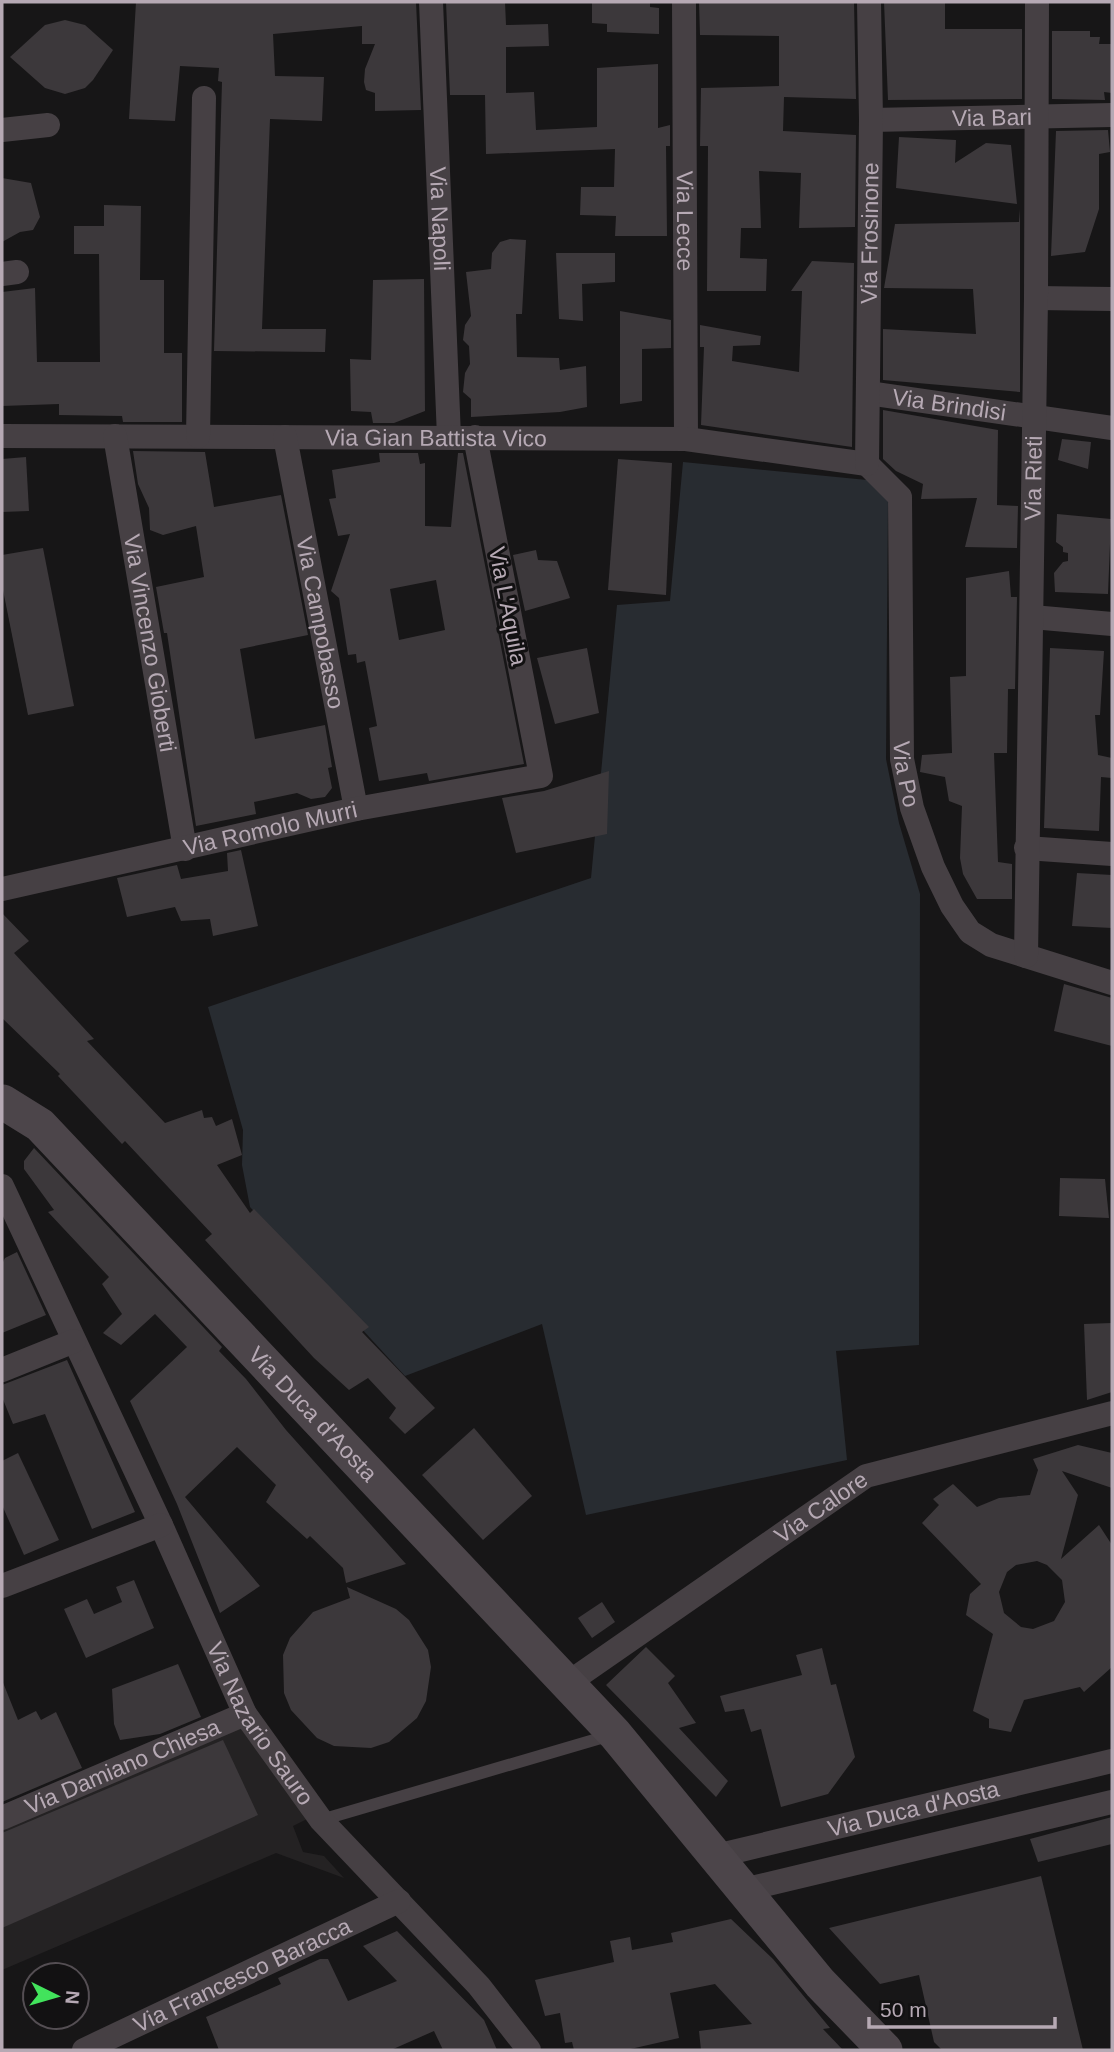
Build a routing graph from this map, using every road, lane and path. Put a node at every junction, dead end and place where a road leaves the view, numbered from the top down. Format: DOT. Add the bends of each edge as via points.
graph roads {
  1 [pos="431,2"];
  2 [pos="684,2"];
  3 [pos="869,2"];
  4 [pos="1037,2"];
  5 [pos="204,98"];
  6 [pos="1112,115"];
  7 [pos="1038,117"];
  8 [pos="871,120"];
  9 [pos="48,125"];
  10 [pos="2,130"];
  11 [pos="1036,298"];
  12 [pos="1112,299"];
  13 [pos="868,393"];
  14 [pos="1033,416"];
  15 [pos="1112,428"];
  16 [pos="2,436"];
  17 [pos="115,436"];
  18 [pos="198,436"];
  19 [pos="285,436"];
  20 [pos="449,437"];
  21 [pos="475,437"];
  22 [pos="686,439"];
  23 [pos="867,464"];
  24 [pos="1032,617"];
  25 [pos="1112,624"];
  26 [pos="541,776"];
  27 [pos="356,809"];
  28 [pos="1026,848"];
  29 [pos="185,849"];
  30 [pos="1112,854"];
  31 [pos="2,889"];
  32 [pos="1026,956"];
  33 [pos="1112,983"];
  34 [pos="2,1100"];
  35 [pos="2,1186"];
  36 [pos="9,1223"];
  37 [pos="74,1341"];
  38 [pos="2,1370"];
  39 [pos="1112,1413"];
  40 [pos="161,1525"];
  41 [pos="2,1586"];
  42 [pos="568,1683"];
  43 [pos="245,1714"];
  44 [pos="615,1734"];
  45 [pos="1112,1761"];
  46 [pos="1112,1802"];
  47 [pos="2,1818"];
  48 [pos="321,1820"];
  49 [pos="716,1856"];
  50 [pos="743,1889"];
  51 [pos="399,1901"];
  52 [pos="84,2050"];
  53 [pos="529,2050"];
  54 [pos="885,2050"];
  1 -- 20 [label="street, Via Napoli"];
  2 -- 22 [label="street, Via Lecce"];
  3 -- 8 [label="street, Via Frosinone"];
  4 -- 7 [label="street, Via Rieti"];
  5 -- 18 [label="street"];
  6 -- 7 [label="street, Via Bari"];
  7 -- 8 [label="street, Via Bari"];
  7 -- 11 [label="street, Via Rieti"];
  8 -- 13 [label="street, Via Frosinone"];
  9 -- 10 [label="street"];
  11 -- 12 [label="street"];
  11 -- 14 [label="street, Via Rieti"];
  13 -- 14 [label="street, Via Brindisi"];
  13 -- 23 [label="street, Via Frosinone"];
  14 -- 15 [label="street, Via Brindisi"];
  14 -- 24 [label="street, Via Rieti"];
  16 -- 17 [label="street, Via Gian Battista Vico"];
  17 -- 18 [label="street, Via Gian Battista Vico"];
  17 -- 29 [label="street, Via Vincenzo Gioberti"];
  18 -- 19 [label="street, Via Gian Battista Vico"];
  19 -- 20 [label="street, Via Gian Battista Vico"];
  19 -- 27 [label="street, Via Campobasso"];
  20 -- 21 [label="street, Via Gian Battista Vico"];
  21 -- 22 [label="street, Via Gian Battista Vico"];
  21 -- 26 [label="street, Via L'Aquila"];
  22 -- 23 [label="street, Via Gian Battista Vico"];
  23 -- 32 [label="street, Via Po" via="900,497 902,759 912,808 933,866 970,932 991,945"];
  24 -- 25 [label="street"];
  24 -- 28 [label="street, Via Rieti"];
  26 -- 27 [label="street, Via Romolo Murri"];
  27 -- 29 [label="street, Via Romolo Murri"];
  28 -- 30 [label="street"];
  28 -- 32 [label="street, Via Rieti"];
  29 -- 31 [label="street, Via Romolo Murri"];
  32 -- 33 [label="street, Via Po"];
  34 -- 42 [label="street, Via Duca d'Aosta" via="40,1125"];
  35 -- 36 [label="street, Via Nazario Sauro"];
  36 -- 37 [label="street, Via Nazario Sauro"];
  37 -- 38 [label="street"];
  37 -- 40 [label="street, Via Nazario Sauro"];
  39 -- 42 [label="street, Via Calore" via="866,1476"];
  40 -- 41 [label="street"];
  40 -- 43 [label="street, Via Nazario Sauro"];
  42 -- 44 [label="street, Via Duca d'Aosta"];
  43 -- 47 [label="street, Via Damiano Chiesa"];
  43 -- 48 [label="street, Via Nazario Sauro"];
  44 -- 48 [label="lane"];
  44 -- 49 [label="street, Via Duca d'Aosta"];
  45 -- 49 [label="street, Via Duca d'Aosta"];
  46 -- 50 [label="street, Via Duca d'Aosta"];
  48 -- 51 [label="street, Via Nazario Sauro"];
  49 -- 50 [label="street, Via Duca d'Aosta"];
  50 -- 54 [label="street, Via Duca d'Aosta" via="820,1983"];
  51 -- 52 [label="street, Via Francesco Baracca"];
  51 -- 53 [label="street, Via Nazario Sauro" via="479,1986"];
}
